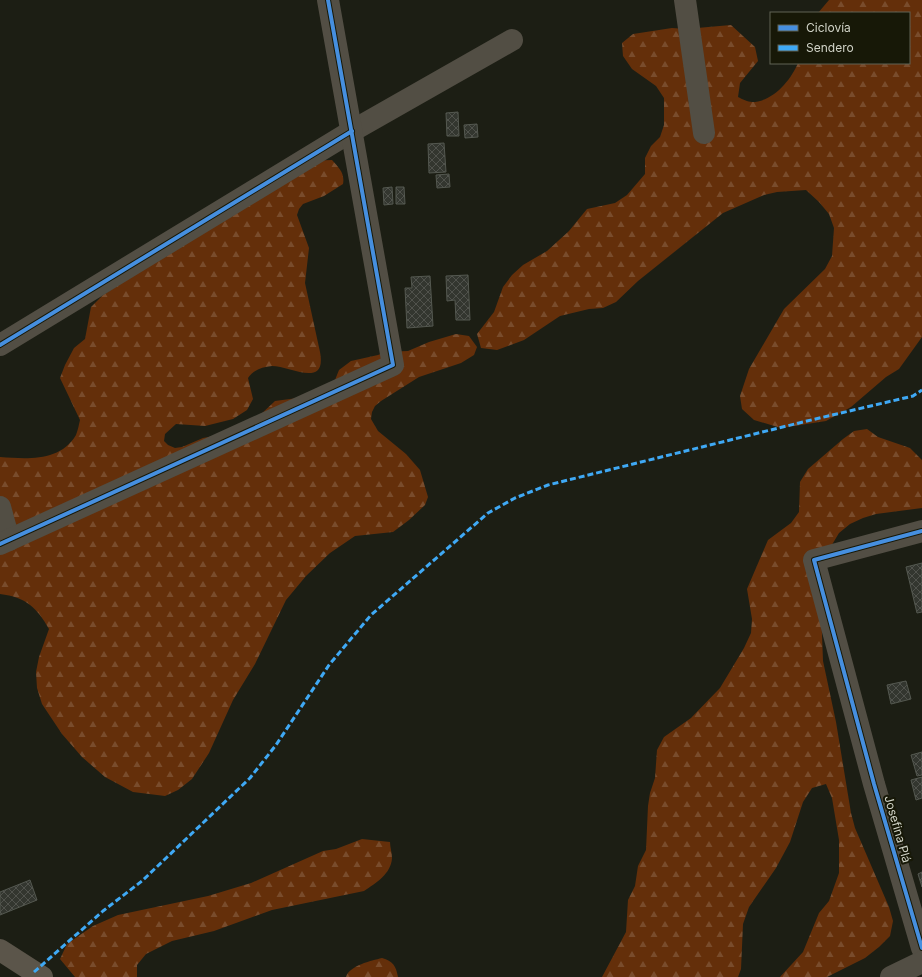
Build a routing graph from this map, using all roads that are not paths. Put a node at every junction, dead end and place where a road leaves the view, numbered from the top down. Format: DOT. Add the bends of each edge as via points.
graph roads {
  1 [pos="328,0"];
  2 [pos="685,0"];
  3 [pos="512,40"];
  4 [pos="352,132"];
  5 [pos="704,133"];
  6 [pos="0,345"];
  7 [pos="0,507"];
  8 [pos="922,531"];
  9 [pos="4,542"];
  10 [pos="922,948"];
  11 [pos="0,950"];
  12 [pos="922,962"];
  13 [pos="42,977"];
  14 [pos="891,977"];
  1 -- 4 [label="street"];
  2 -- 5 [label="street"];
  3 -- 4 [label="street"];
  4 -- 6 [label="street"];
  4 -- 9 [label="street" via="393,365"];
  7 -- 9 [label="street"];
  8 -- 10 [label="street, Josefina Plá" via="814,560 874,784"];
  11 -- 13 [label="main road"];
  12 -- 14 [label="street"];
}
